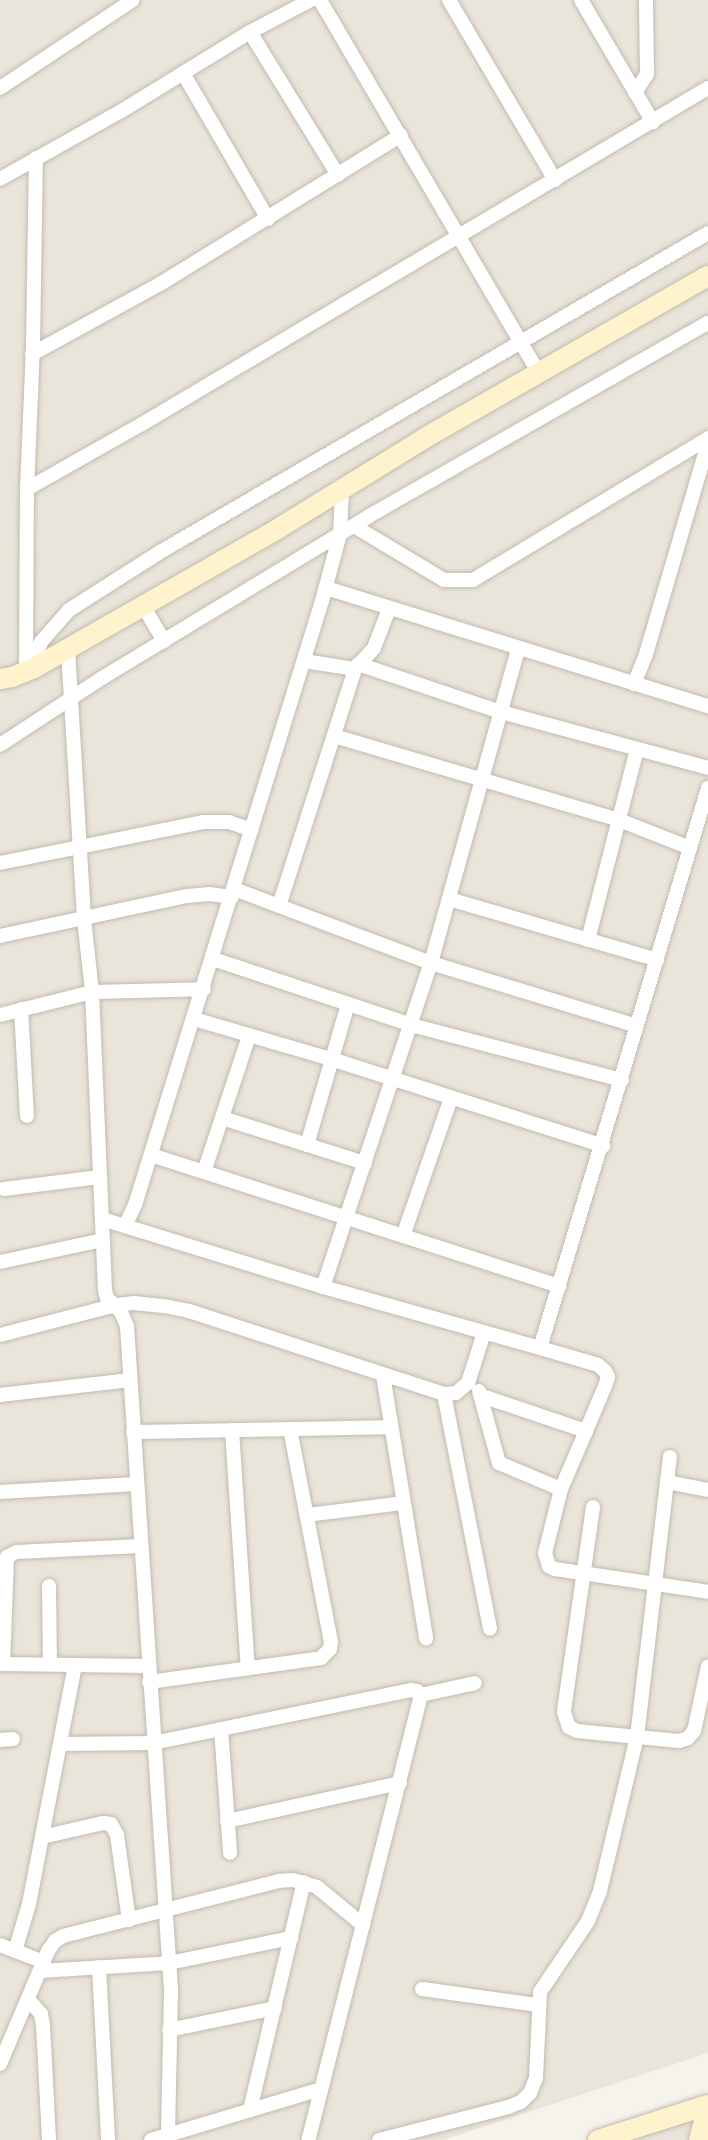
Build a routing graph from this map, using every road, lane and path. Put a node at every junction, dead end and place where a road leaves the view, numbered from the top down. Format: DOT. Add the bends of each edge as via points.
graph roads {
  1 [pos="134,0"];
  2 [pos="311,0"];
  3 [pos="320,0"];
  4 [pos="449,0"];
  5 [pos="581,0"];
  6 [pos="646,0"];
  7 [pos="250,32"];
  8 [pos="183,74"];
  9 [pos="0,88"];
  10 [pos="708,88"];
  11 [pos="635,93"];
  12 [pos="653,122"];
  13 [pos="401,135"];
  14 [pos="36,158"];
  15 [pos="338,175"];
  16 [pos="0,179"];
  17 [pos="555,180"];
  18 [pos="268,219"];
  19 [pos="708,233"];
  20 [pos="460,236"];
  21 [pos="708,276"];
  22 [pos="708,323"];
  23 [pos="521,342"];
  24 [pos="32,354"];
  25 [pos="539,374"];
  26 [pos="708,438"];
  27 [pos="708,443"];
  28 [pos="27,489"];
  29 [pos="342,489"];
  30 [pos="354,526"];
  31 [pos="340,534"];
  32 [pos="326,588"];
  33 [pos="143,606"];
  34 [pos="389,609"];
  35 [pos="164,641"];
  36 [pos="68,649"];
  37 [pos="518,650"];
  38 [pos="304,661"];
  39 [pos="357,666"];
  40 [pos="26,672"];
  41 [pos="0,679"];
  42 [pos="634,684"];
  43 [pos="71,699"];
  44 [pos="708,706"];
  45 [pos="501,712"];
  46 [pos="334,736"];
  47 [pos="0,745"];
  48 [pos="637,749"];
  49 [pos="708,768"];
  50 [pos="482,780"];
  51 [pos="708,788"];
  52 [pos="619,820"];
  53 [pos="252,830"];
  54 [pos="80,847"];
  55 [pos="690,848"];
  56 [pos="0,863"];
  57 [pos="233,893"];
  58 [pos="449,899"];
  59 [pos="279,906"];
  60 [pos="84,919"];
  61 [pos="0,936"];
  62 [pos="588,940"];
  63 [pos="213,959"];
  64 [pos="657,960"];
  65 [pos="431,963"];
  66 [pos="204,988"];
  67 [pos="92,992"];
  68 [pos="348,1004"];
  69 [pos="21,1009"];
  70 [pos="0,1015"];
  71 [pos="194,1019"];
  72 [pos="411,1024"];
  73 [pos="637,1026"];
  74 [pos="249,1036"];
  75 [pos="331,1059"];
  76 [pos="392,1079"];
  77 [pos="622,1080"];
  78 [pos="451,1098"];
  79 [pos="27,1116"];
  80 [pos="222,1118"];
  81 [pos="307,1144"];
  82 [pos="603,1146"];
  83 [pos="151,1155"];
  84 [pos="365,1163"];
  85 [pos="204,1172"];
  86 [pos="99,1177"];
  87 [pos="4,1189"];
  88 [pos="346,1218"];
  89 [pos="102,1219"];
  90 [pos="126,1224"];
  91 [pos="403,1236"];
  92 [pos="103,1240"];
  93 [pos="0,1262"];
  94 [pos="559,1286"];
  95 [pos="323,1287"];
  96 [pos="112,1306"];
  97 [pos="483,1333"];
  98 [pos="0,1335"];
  99 [pos="540,1348"];
  100 [pos="383,1375"];
  101 [pos="130,1380"];
  102 [pos="468,1383"];
  103 [pos="444,1394"];
  104 [pos="0,1395"];
  105 [pos="482,1396"];
  106 [pos="391,1427"];
  107 [pos="290,1429"];
  108 [pos="232,1430"];
  109 [pos="586,1431"];
  110 [pos="133,1432"];
  111 [pos="670,1457"];
  112 [pos="668,1482"];
  113 [pos="136,1484"];
  114 [pos="561,1489"];
  115 [pos="708,1490"];
  116 [pos="0,1492"];
  117 [pos="403,1503"];
  118 [pos="593,1507"];
  119 [pos="307,1515"];
  120 [pos="140,1546"];
  121 [pos="583,1572"];
  122 [pos="656,1584"];
  123 [pos="49,1586"];
  124 [pos="708,1592"];
  125 [pos="490,1629"];
  126 [pos="426,1639"];
  127 [pos="2,1663"];
  128 [pos="50,1664"];
  129 [pos="75,1665"];
  130 [pos="147,1666"];
  131 [pos="708,1666"];
  132 [pos="248,1668"];
  133 [pos="148,1682"];
  134 [pos="475,1683"];
  135 [pos="421,1695"];
  136 [pos="221,1729"];
  137 [pos="637,1737"];
  138 [pos="153,1743"];
  139 [pos="60,1744"];
  140 [pos="400,1783"];
  141 [pos="227,1821"];
  142 [pos="42,1837"];
  143 [pos="230,1853"];
  144 [pos="304,1882"];
  145 [pos="165,1911"];
  146 [pos="129,1920"];
  147 [pos="363,1925"];
  148 [pos="291,1938"];
  149 [pos="0,1945"];
  150 [pos="15,1951"];
  151 [pos="169,1963"];
  152 [pos="42,1966"];
  153 [pos="99,1967"];
  154 [pos="422,1989"];
  155 [pos="28,1999"];
  156 [pos="537,2005"];
  157 [pos="275,2008"];
  158 [pos="170,2030"];
  159 [pos="0,2064"];
  160 [pos="321,2090"];
  161 [pos="708,2106"];
  162 [pos="250,2110"];
  163 [pos="167,2138"];
  164 [pos="603,2139"];
  165 [pos="49,2140"];
  166 [pos="108,2140"];
  167 [pos="151,2140"];
  168 [pos="308,2140"];
  169 [pos="379,2140"];
  170 [pos="699,2140"];
  1 -- 9 [label="street"];
  2 -- 7 [label="street"];
  3 -- 13 [label="street"];
  4 -- 17 [label="street"];
  5 -- 11 [label="street"];
  6 -- 11 [label="street" via="647,74"];
  7 -- 8 [label="street"];
  7 -- 15 [label="street"];
  8 -- 14 [label="street"];
  8 -- 18 [label="street"];
  10 -- 12 [label="street"];
  11 -- 12 [label="street"];
  12 -- 17 [label="street"];
  13 -- 15 [label="street"];
  13 -- 20 [label="street"];
  14 -- 16 [label="street"];
  14 -- 24 [label="street"];
  15 -- 18 [label="street"];
  17 -- 20 [label="street"];
  18 -- 24 [label="street"];
  19 -- 23 [label="street"];
  20 -- 23 [label="street"];
  20 -- 28 [label="street"];
  21 -- 25 [label="street"];
  22 -- 30 [label="street"];
  23 -- 25 [label="street"];
  23 -- 40 [label="street" via="160,552 69,610 40,642"];
  24 -- 28 [label="street"];
  25 -- 29 [label="street"];
  26 -- 30 [label="street" via="473,580 444,580"];
  27 -- 42 [label="street"];
  28 -- 40 [label="street"];
  29 -- 31 [label="street"];
  29 -- 33 [label="street"];
  30 -- 31 [label="street"];
  31 -- 32 [label="street"];
  31 -- 35 [label="street"];
  32 -- 34 [label="street"];
  32 -- 38 [label="street"];
  33 -- 35 [label="street"];
  33 -- 36 [label="street"];
  34 -- 37 [label="street"];
  34 -- 39 [label="street" via="374,648"];
  35 -- 43 [label="street"];
  36 -- 40 [label="street"];
  36 -- 43 [label="street"];
  37 -- 42 [label="street"];
  37 -- 45 [label="street"];
  38 -- 39 [label="street"];
  38 -- 53 [label="street"];
  39 -- 45 [label="street"];
  39 -- 46 [label="street"];
  40 -- 41 [label="street"];
  42 -- 44 [label="street"];
  43 -- 47 [label="street"];
  43 -- 54 [label="street"];
  45 -- 48 [label="street"];
  45 -- 50 [label="street"];
  46 -- 50 [label="street"];
  46 -- 59 [label="street"];
  48 -- 49 [label="street"];
  48 -- 52 [label="street"];
  50 -- 52 [label="street"];
  50 -- 58 [label="street"];
  51 -- 55 [label="street"];
  52 -- 55 [label="street"];
  52 -- 62 [label="street"];
  53 -- 54 [label="street" via="229,822 203,822"];
  53 -- 57 [label="street"];
  54 -- 56 [label="street"];
  54 -- 60 [label="street"];
  55 -- 64 [label="street"];
  57 -- 59 [label="street"];
  57 -- 60 [label="street" via="187,896"];
  57 -- 63 [label="street"];
  58 -- 62 [label="street"];
  58 -- 65 [label="street"];
  59 -- 65 [label="street"];
  60 -- 61 [label="street"];
  60 -- 67 [label="street"];
  62 -- 64 [label="street"];
  63 -- 66 [label="street"];
  63 -- 68 [label="street"];
  64 -- 73 [label="street"];
  65 -- 72 [label="street"];
  65 -- 73 [label="street"];
  66 -- 67 [label="street"];
  66 -- 71 [label="street"];
  67 -- 69 [label="street"];
  67 -- 86 [label="street"];
  68 -- 72 [label="street"];
  68 -- 75 [label="street"];
  69 -- 70 [label="street"];
  69 -- 79 [label="street"];
  71 -- 74 [label="street"];
  71 -- 83 [label="street"];
  72 -- 76 [label="street"];
  72 -- 77 [label="street"];
  73 -- 77 [label="street"];
  74 -- 75 [label="street"];
  74 -- 80 [label="street"];
  75 -- 76 [label="street"];
  75 -- 81 [label="street"];
  76 -- 78 [label="street"];
  76 -- 84 [label="street"];
  77 -- 82 [label="street"];
  78 -- 82 [label="street"];
  78 -- 91 [label="street"];
  80 -- 81 [label="street"];
  80 -- 85 [label="street"];
  81 -- 84 [label="street"];
  82 -- 94 [label="street"];
  83 -- 85 [label="street"];
  83 -- 90 [label="street"];
  84 -- 88 [label="street"];
  85 -- 88 [label="street"];
  86 -- 87 [label="street"];
  86 -- 89 [label="street"];
  88 -- 91 [label="street"];
  88 -- 95 [label="street"];
  89 -- 90 [label="street"];
  89 -- 92 [label="street"];
  90 -- 95 [label="street"];
  91 -- 94 [label="street"];
  92 -- 93 [label="street"];
  92 -- 96 [label="street" via="105,1290"];
  94 -- 99 [label="street"];
  95 -- 97 [label="street"];
  96 -- 98 [label="street"];
  96 -- 100 [label="street" via="142,1304 189,1311"];
  96 -- 101 [label="street" via="125,1317"];
  97 -- 99 [label="street"];
  97 -- 102 [label="street"];
  99 -- 109 [label="street" via="598,1365 606,1371 608,1377"];
  100 -- 103 [label="street"];
  100 -- 106 [label="street"];
  101 -- 104 [label="street"];
  101 -- 110 [label="street"];
  102 -- 103 [label="street" via="456,1393"];
  102 -- 105 [label="street"];
  103 -- 125 [label="street"];
  105 -- 109 [label="street"];
  105 -- 114 [label="street" via="500,1463"];
  106 -- 107 [label="street"];
  106 -- 117 [label="street"];
  107 -- 108 [label="street"];
  107 -- 119 [label="street"];
  108 -- 110 [label="street"];
  108 -- 132 [label="street"];
  109 -- 114 [label="street"];
  110 -- 113 [label="street"];
  111 -- 112 [label="street"];
  112 -- 115 [label="street"];
  112 -- 122 [label="street"];
  113 -- 116 [label="street"];
  113 -- 120 [label="street"];
  114 -- 121 [label="street" via="545,1553 547,1562 555,1569"];
  117 -- 119 [label="street"];
  117 -- 126 [label="street"];
  118 -- 121 [label="street"];
  119 -- 132 [label="street" via="330,1649 321,1658"];
  120 -- 127 [label="street" via="16,1552 7,1557"];
  120 -- 130 [label="street"];
  121 -- 122 [label="street"];
  121 -- 137 [label="street" via="565,1721 577,1731"];
  122 -- 124 [label="street"];
  122 -- 137 [label="street"];
  123 -- 128 [label="street"];
  127 -- 128 [label="street"];
  128 -- 129 [label="street"];
  129 -- 130 [label="street"];
  129 -- 139 [label="street"];
  130 -- 133 [label="street"];
  131 -- 137 [label="street" via="694,1731 688,1738 679,1741"];
  132 -- 133 [label="street"];
  133 -- 138 [label="street"];
  134 -- 135 [label="street"];
  135 -- 136 [label="street" via="411,1690"];
  135 -- 140 [label="street"];
  136 -- 138 [label="street"];
  136 -- 141 [label="street"];
  137 -- 156 [label="street" via="600,1892 588,1921 540,1992"];
  138 -- 139 [label="street"];
  138 -- 145 [label="street"];
  139 -- 142 [label="street"];
  140 -- 141 [label="street"];
  140 -- 147 [label="street"];
  141 -- 143 [label="street"];
  142 -- 146 [label="street" via="111,1824 117,1835"];
  142 -- 150 [label="street"];
  144 -- 145 [label="street" via="278,1881"];
  144 -- 147 [label="street" via="316,1887"];
  144 -- 148 [label="street"];
  145 -- 146 [label="street"];
  145 -- 151 [label="street"];
  146 -- 152 [label="street" via="63,1936 55,1941"];
  147 -- 160 [label="street"];
  148 -- 151 [label="street"];
  148 -- 157 [label="street"];
  149 -- 150 [label="street"];
  150 -- 152 [label="street"];
  151 -- 153 [label="street"];
  151 -- 158 [label="street"];
  152 -- 153 [label="street"];
  152 -- 155 [label="street"];
  153 -- 166 [label="street"];
  154 -- 156 [label="street"];
  155 -- 159 [label="street"];
  155 -- 165 [label="street" via="43,2025"];
  156 -- 169 [label="street" via="536,2078 521,2102"];
  157 -- 158 [label="street"];
  157 -- 162 [label="street"];
  158 -- 163 [label="street"];
  160 -- 162 [label="street"];
  160 -- 168 [label="street"];
  161 -- 164 [label="street"];
  161 -- 170 [label="street"];
  162 -- 163 [label="street"];
  163 -- 167 [label="street"];
}
